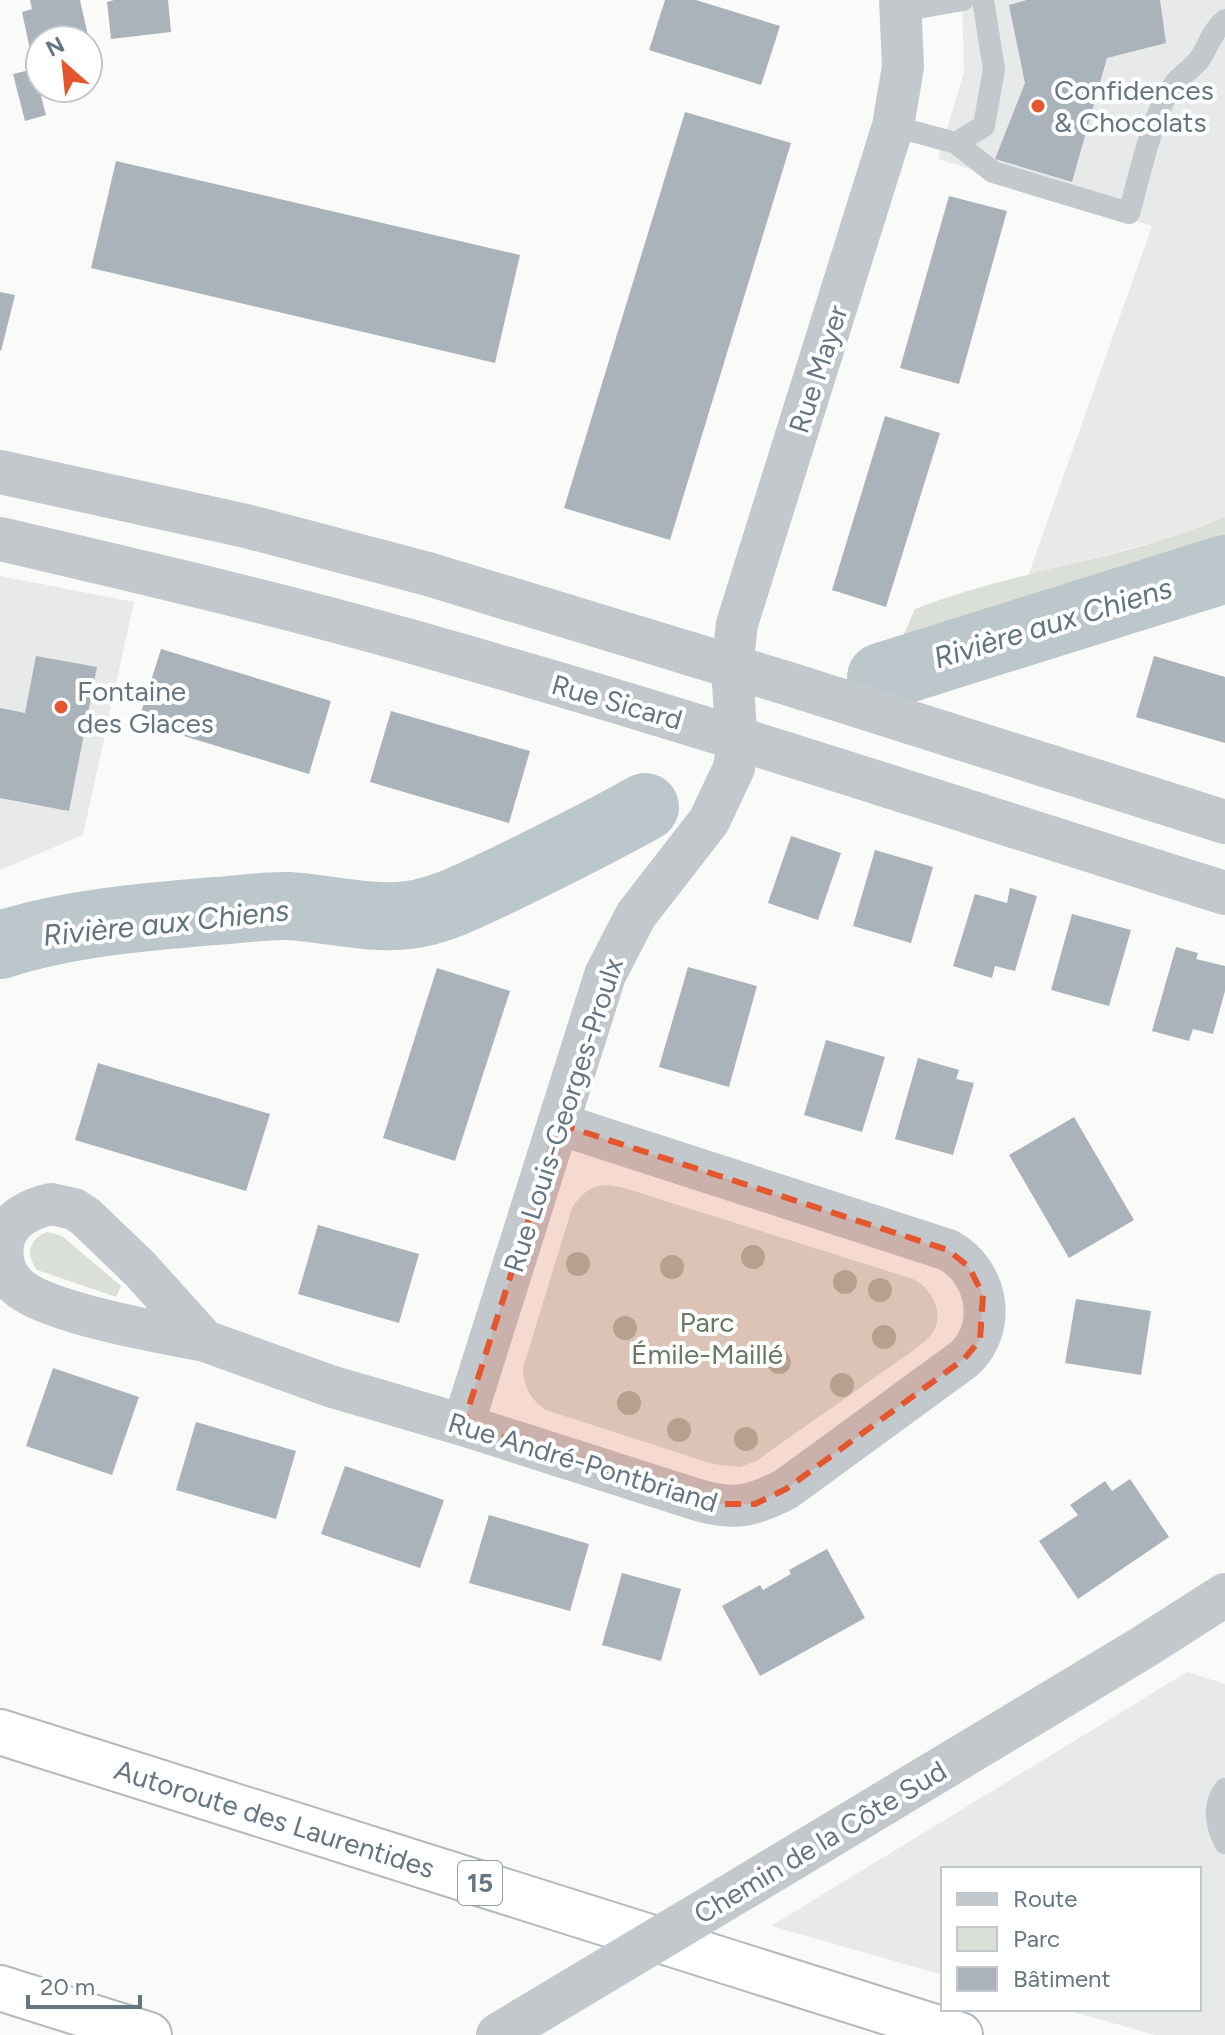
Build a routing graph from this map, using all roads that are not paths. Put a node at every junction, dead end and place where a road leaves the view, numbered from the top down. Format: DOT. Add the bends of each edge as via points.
graph roads {
  1 [pos="963,0"];
  2 [pos="983,0"];
  3 [pos="901,5"];
  4 [pos="1225,20"];
  5 [pos="893,126"];
  6 [pos="956,143"];
  7 [pos="7,473"];
  8 [pos="1,539"];
  9 [pos="732,666"];
  10 [pos="736,737"];
  11 [pos="1225,822"];
  12 [pos="1225,893"];
  13 [pos="559,1124"];
  14 [pos="205,1341"];
  15 [pos="463,1425"];
  16 [pos="1225,1595"];
  17 [pos="0,1732"];
  18 [pos="1225,1789"];
  19 [pos="1225,1843"];
  20 [pos="0,1988"];
  21 [pos="149,2035"];
  22 [pos="498,2035"];
  23 [pos="960,2035"];
  1 -- 3 [label="lane"];
  2 -- 6 [label="lane" via="994,69 989,107 984,126"];
  3 -- 5 [label="street, Rue Mayer" via="903,67"];
  4 -- 6 [label="lane" via="1166,98 1129,213 993,172"];
  5 -- 6 [label="lane"];
  5 -- 9 [label="street, Rue Mayer" via="737,624"];
  7 -- 8 [label="street"];
  7 -- 9 [label="street" via="428,574"];
  8 -- 10 [label="street, Rue Sicard" via="332,619"];
  9 -- 10 [label="street, Rue Mayer"];
  9 -- 11 [label="street"];
  10 -- 12 [label="street, Rue Sicard"];
  10 -- 13 [label="street, Rue Louis-Georges-Proulx" via="734,768 719,804 636,915 617,949 594,1005"];
  13 -- 15 [label="street, Rue Louis-Georges-Proulx"];
  13 -- 15 [label="street, Rue André-Pontbriand" via="948,1250 969,1267 983,1295 980,1340 964,1359 786,1489 746,1506 711,1504"];
  14 -- 15 [label="street, Rue André-Pontbriand" via="317,1382"];
  16 -- 22 [label="street, Chemin de la Côte Sud, bridge"];
  17 -- 23 [label="highway, Autoroute des Laurentides / 15"];
  18 -- 19 [label="lane" via="1216,1810"];
  20 -- 21 [label="highway"];
}
